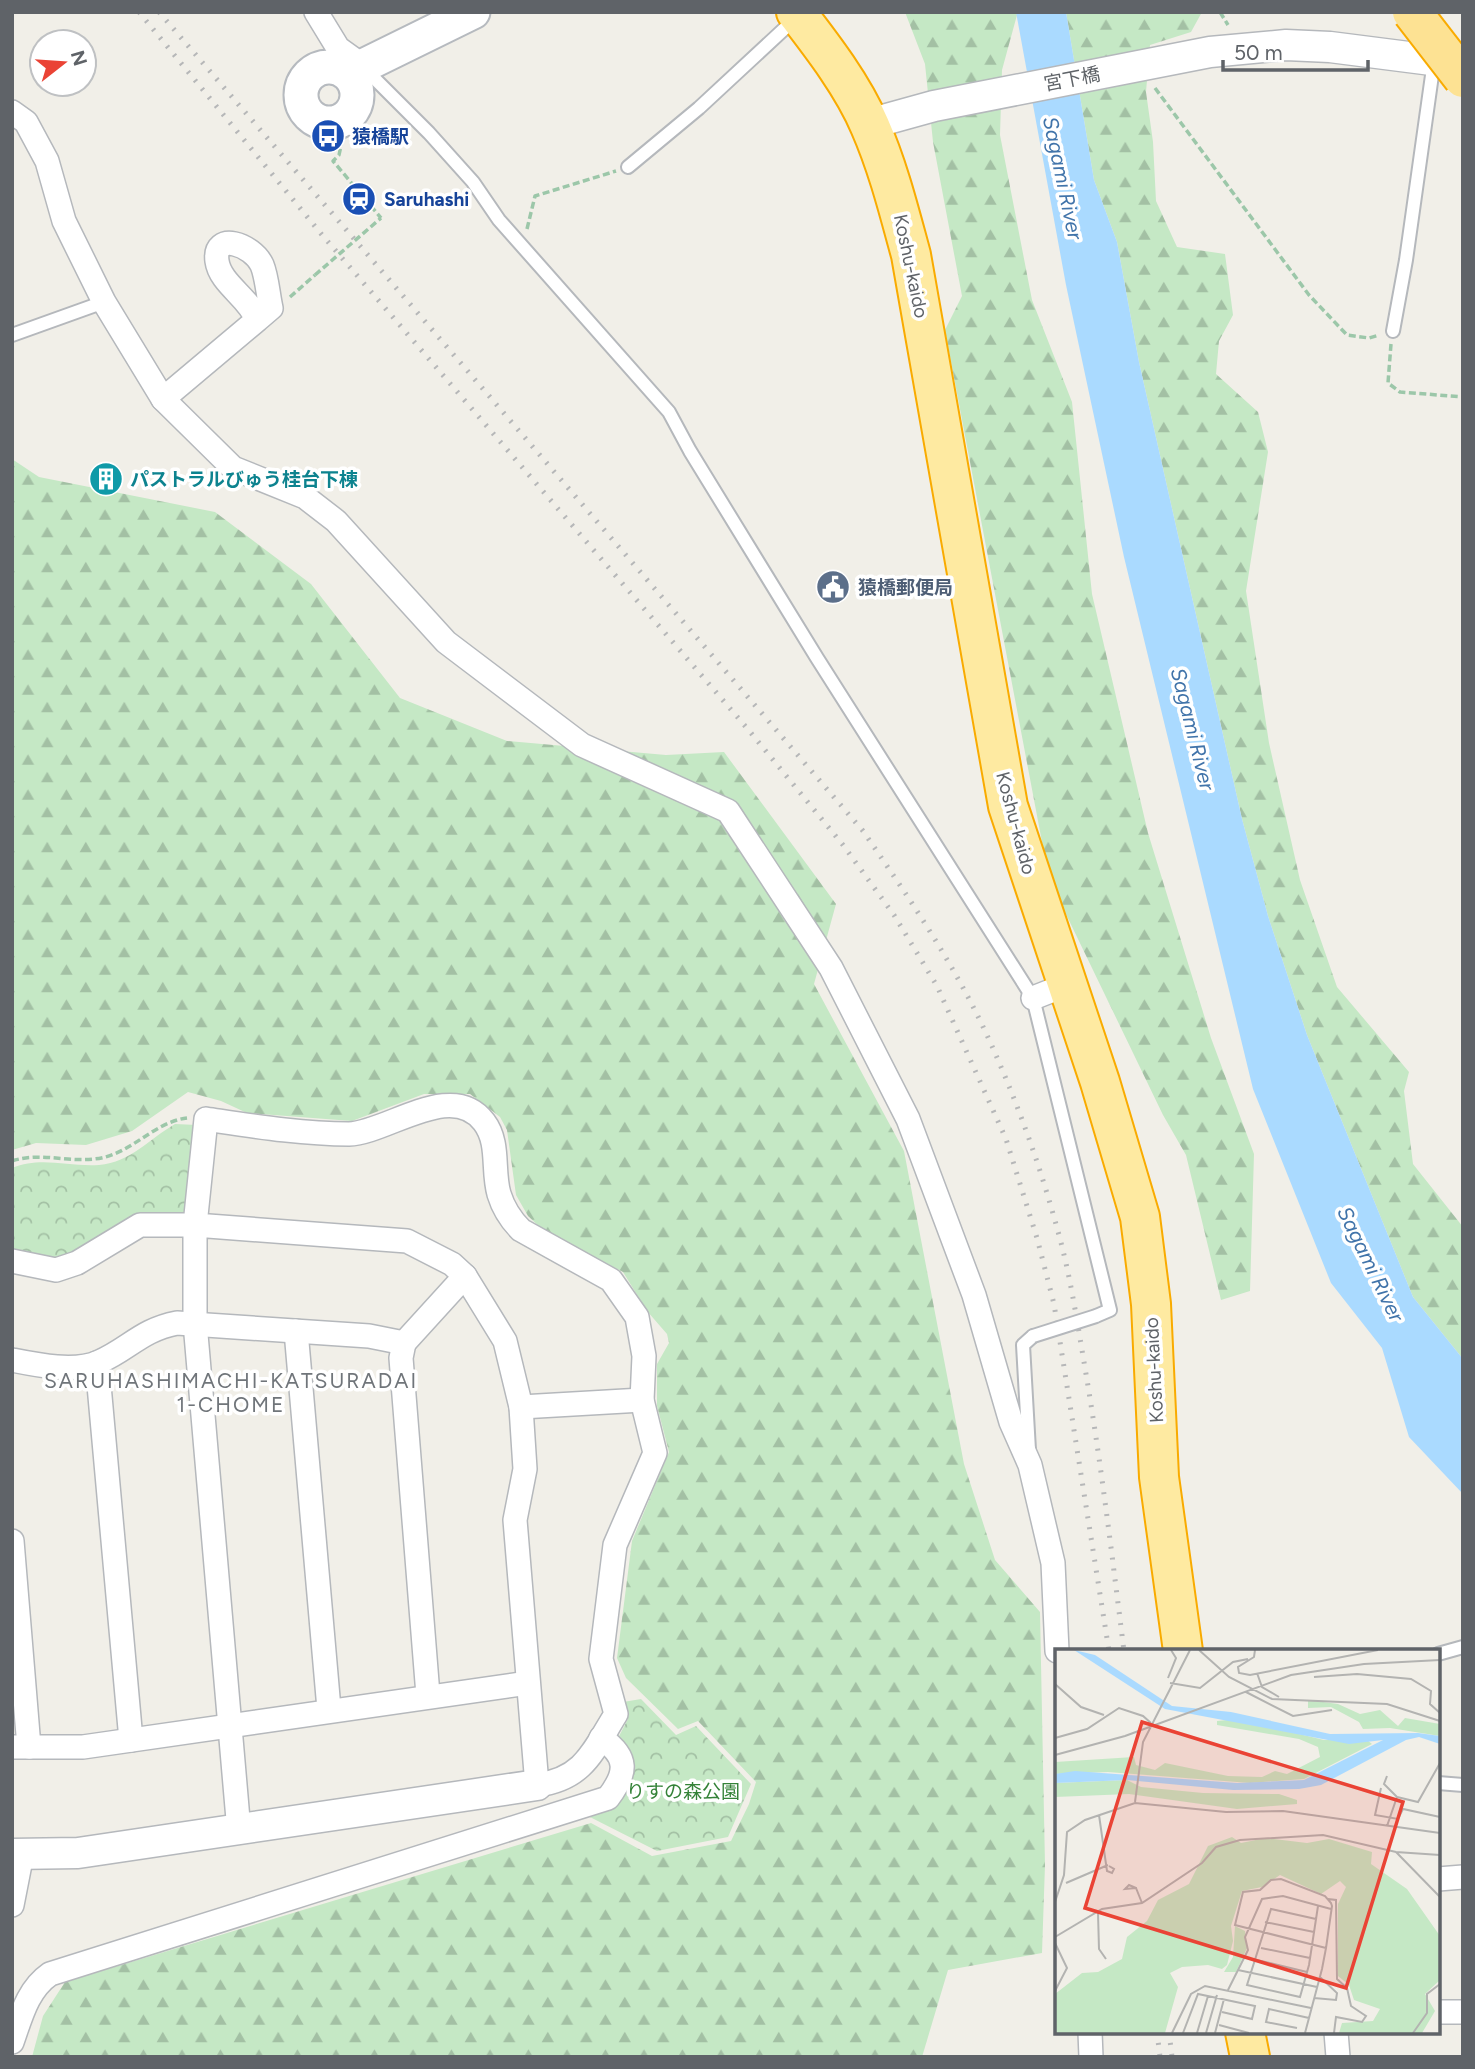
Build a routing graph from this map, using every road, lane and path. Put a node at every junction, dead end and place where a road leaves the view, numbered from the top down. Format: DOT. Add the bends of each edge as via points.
graph roads {
  1 [pos="316,12"];
  2 [pos="473,12"];
  3 [pos="1412,12"];
  4 [pos="798,14"];
  5 [pos="1463,64"];
  6 [pos="1448,69"];
  7 [pos="358,72"];
  8 [pos="1154,88"];
  9 [pos="12,113"];
  10 [pos="347,118"];
  11 [pos="869,124"];
  12 [pos="628,167"];
  13 [pos="522,245"];
  14 [pos="104,302"];
  15 [pos="264,314"];
  16 [pos="1393,331"];
  17 [pos="12,335"];
  18 [pos="1463,397"];
  19 [pos="163,399"];
  20 [pos="1050,991"];
  21 [pos="206,1119"];
  22 [pos="12,1161"];
  23 [pos="195,1225"];
  24 [pos="12,1261"];
  25 [pos="465,1276"];
  26 [pos="195,1323"];
  27 [pos="296,1331"];
  28 [pos="404,1343"];
  29 [pos="12,1360"];
  30 [pos="97,1363"];
  31 [pos="642,1399"];
  32 [pos="521,1407"];
  33 [pos="1030,1465"];
  34 [pos="12,1541"];
  35 [pos="1463,1647"];
  36 [pos="1057,1649"];
  37 [pos="1183,1649"];
  38 [pos="1440,1653"];
  39 [pos="528,1683"];
  40 [pos="428,1695"];
  41 [pos="329,1709"];
  42 [pos="232,1726"];
  43 [pos="601,1738"];
  44 [pos="131,1740"];
  45 [pos="21,1747"];
  46 [pos="1440,1783"];
  47 [pos="537,1785"];
  48 [pos="1463,1785"];
  49 [pos="239,1831"];
  50 [pos="17,1854"];
  51 [pos="1463,1877"];
  52 [pos="1440,1879"];
  53 [pos="12,1905"];
  54 [pos="1440,2012"];
  55 [pos="1463,2012"];
  56 [pos="1090,2034"];
  57 [pos="1245,2034"];
  58 [pos="1336,2034"];
  59 [pos="12,2042"];
  60 [pos="1091,2057"];
  61 [pos="1250,2057"];
  62 [pos="1338,2057"];
  1 -- 7 [label="street"];
  2 -- 7 [label="main road"];
  3 -- 6 [label="highway, bridge"];
  4 -- 11 [label="highway, Koshu-kaido"];
  4 -- 12 [label="lane" via="699,108"];
  5 -- 6 [label="street, 宮下橋"];
  6 -- 11 [label="street, 宮下橋" via="1330,47 1210,52 934,106"];
  6 -- 16 [label="lane"];
  7 -- 10 [label="main road" via="356,106"];
  7 -- 10 [label="main road" via="325,67 312,73 303,85 301,99 307,113 319,122"];
  7 -- 13 [label="lane" via="438,143"];
  8 -- 16 [label="path" via="1309,295 1347,335 1368,338"];
  9 -- 14 [label="street" via="26,122 47,161 64,221"];
  10 -- 15 [label="path, bridge" via="340,155 333,161 381,218"];
  11 -- 20 [label="highway, Koshu-kaido" via="911,255 1008,806"];
  12 -- 13 [label="path" via="535,196"];
  13 -- 20 [label="lane" via="669,412 810,646"];
  14 -- 17 [label="lane"];
  14 -- 19 [label="street"];
  15 -- 19 [label="street"];
  16 -- 18 [label="path" via="1388,383 1400,392"];
  19 -- 33 [label="street" via="233,468 305,497 336,521 446,642 582,745 728,811 831,968 908,1119 974,1295 1011,1422"];
  20 -- 33 [label="lane, bridge" via="1110,1310 1033,1336 1023,1345"];
  20 -- 37 [label="highway, Koshu-kaido" via="1140,1217 1152,1304 1159,1477"];
  21 -- 22 [label="path" via="169,1120 133,1147 95,1160 30,1155"];
  21 -- 23 [label="street"];
  21 -- 31 [label="street" via="353,1134 426,1108 464,1107 483,1120 493,1137 499,1194 514,1223 611,1280 637,1317 644,1356"];
  23 -- 24 [label="street" via="141,1225 77,1263 56,1269"];
  23 -- 25 [label="street" via="407,1241 453,1264"];
  23 -- 26 [label="street"];
  25 -- 28 [label="street"];
  25 -- 32 [label="street" via="505,1341"];
  26 -- 27 [label="street"];
  26 -- 30 [label="street" via="154,1328"];
  26 -- 42 [label="street"];
  27 -- 28 [label="street"];
  27 -- 41 [label="street"];
  28 -- 40 [label="street" via="401,1358"];
  29 -- 30 [label="street" via="37,1365"];
  30 -- 44 [label="street"];
  31 -- 32 [label="street"];
  31 -- 43 [label="street" via="655,1452 615,1545 601,1660 616,1714"];
  32 -- 39 [label="street" via="524,1469 515,1520"];
  33 -- 36 [label="street" via="1053,1563"];
  34 -- 45 [label="street"];
  35 -- 38 [label="lane"];
  39 -- 40 [label="street"];
  39 -- 47 [label="street"];
  40 -- 41 [label="street"];
  41 -- 42 [label="street"];
  42 -- 44 [label="street"];
  42 -- 49 [label="street"];
  43 -- 47 [label="street" via="577,1772 560,1782"];
  43 -- 59 [label="street" via="613,1746 623,1763 622,1781 608,1798 50,1974 30,1994"];
  44 -- 45 [label="street" via="83,1747"];
  46 -- 48 [label="lane"];
  47 -- 49 [label="street"];
  49 -- 50 [label="street" via="78,1853"];
  50 -- 53 [label="street"];
  51 -- 52 [label="street"];
  54 -- 55 [label="street"];
  56 -- 60 [label="street"];
  57 -- 61 [label="highway"];
  58 -- 62 [label="street"];
}
